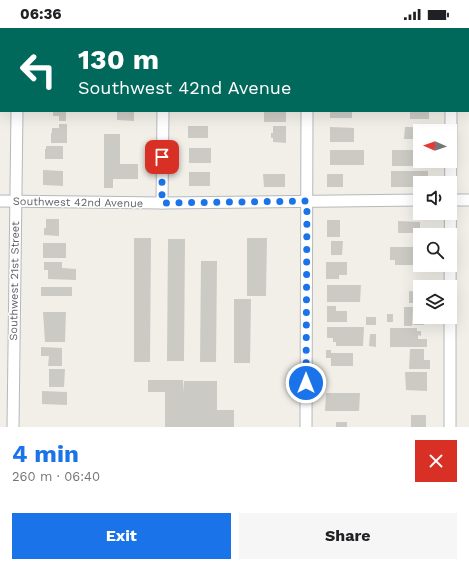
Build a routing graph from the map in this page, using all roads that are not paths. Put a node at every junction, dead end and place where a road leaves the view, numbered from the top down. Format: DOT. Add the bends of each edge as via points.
graph roads {
  1 [pos="17,112"];
  2 [pos="163,112"];
  3 [pos="307,112"];
  4 [pos="452,112"];
  5 [pos="451,176"];
  6 [pos="413,200"];
  7 [pos="457,200"];
  8 [pos="469,200"];
  9 [pos="0,201"];
  10 [pos="307,201"];
  11 [pos="15,202"];
  12 [pos="162,203"];
  13 [pos="450,220"];
  14 [pos="450,280"];
  15 [pos="450,324"];
  16 [pos="12,427"];
  17 [pos="306,427"];
  18 [pos="450,427"];
  1 -- 11 [label="street, Southwest 21st Street"];
  2 -- 12 [label="street"];
  3 -- 10 [label="street"];
  4 -- 5 [label="street"];
  6 -- 10 [label="street, Southwest 42nd Avenue"];
  7 -- 8 [label="street"];
  9 -- 11 [label="street, Southwest 42nd Avenue"];
  10 -- 12 [label="street, Southwest 42nd Avenue"];
  10 -- 17 [label="street"];
  11 -- 12 [label="street, Southwest 42nd Avenue"];
  11 -- 16 [label="street, Southwest 21st Street"];
  13 -- 14 [label="street"];
  15 -- 18 [label="street"];
}
